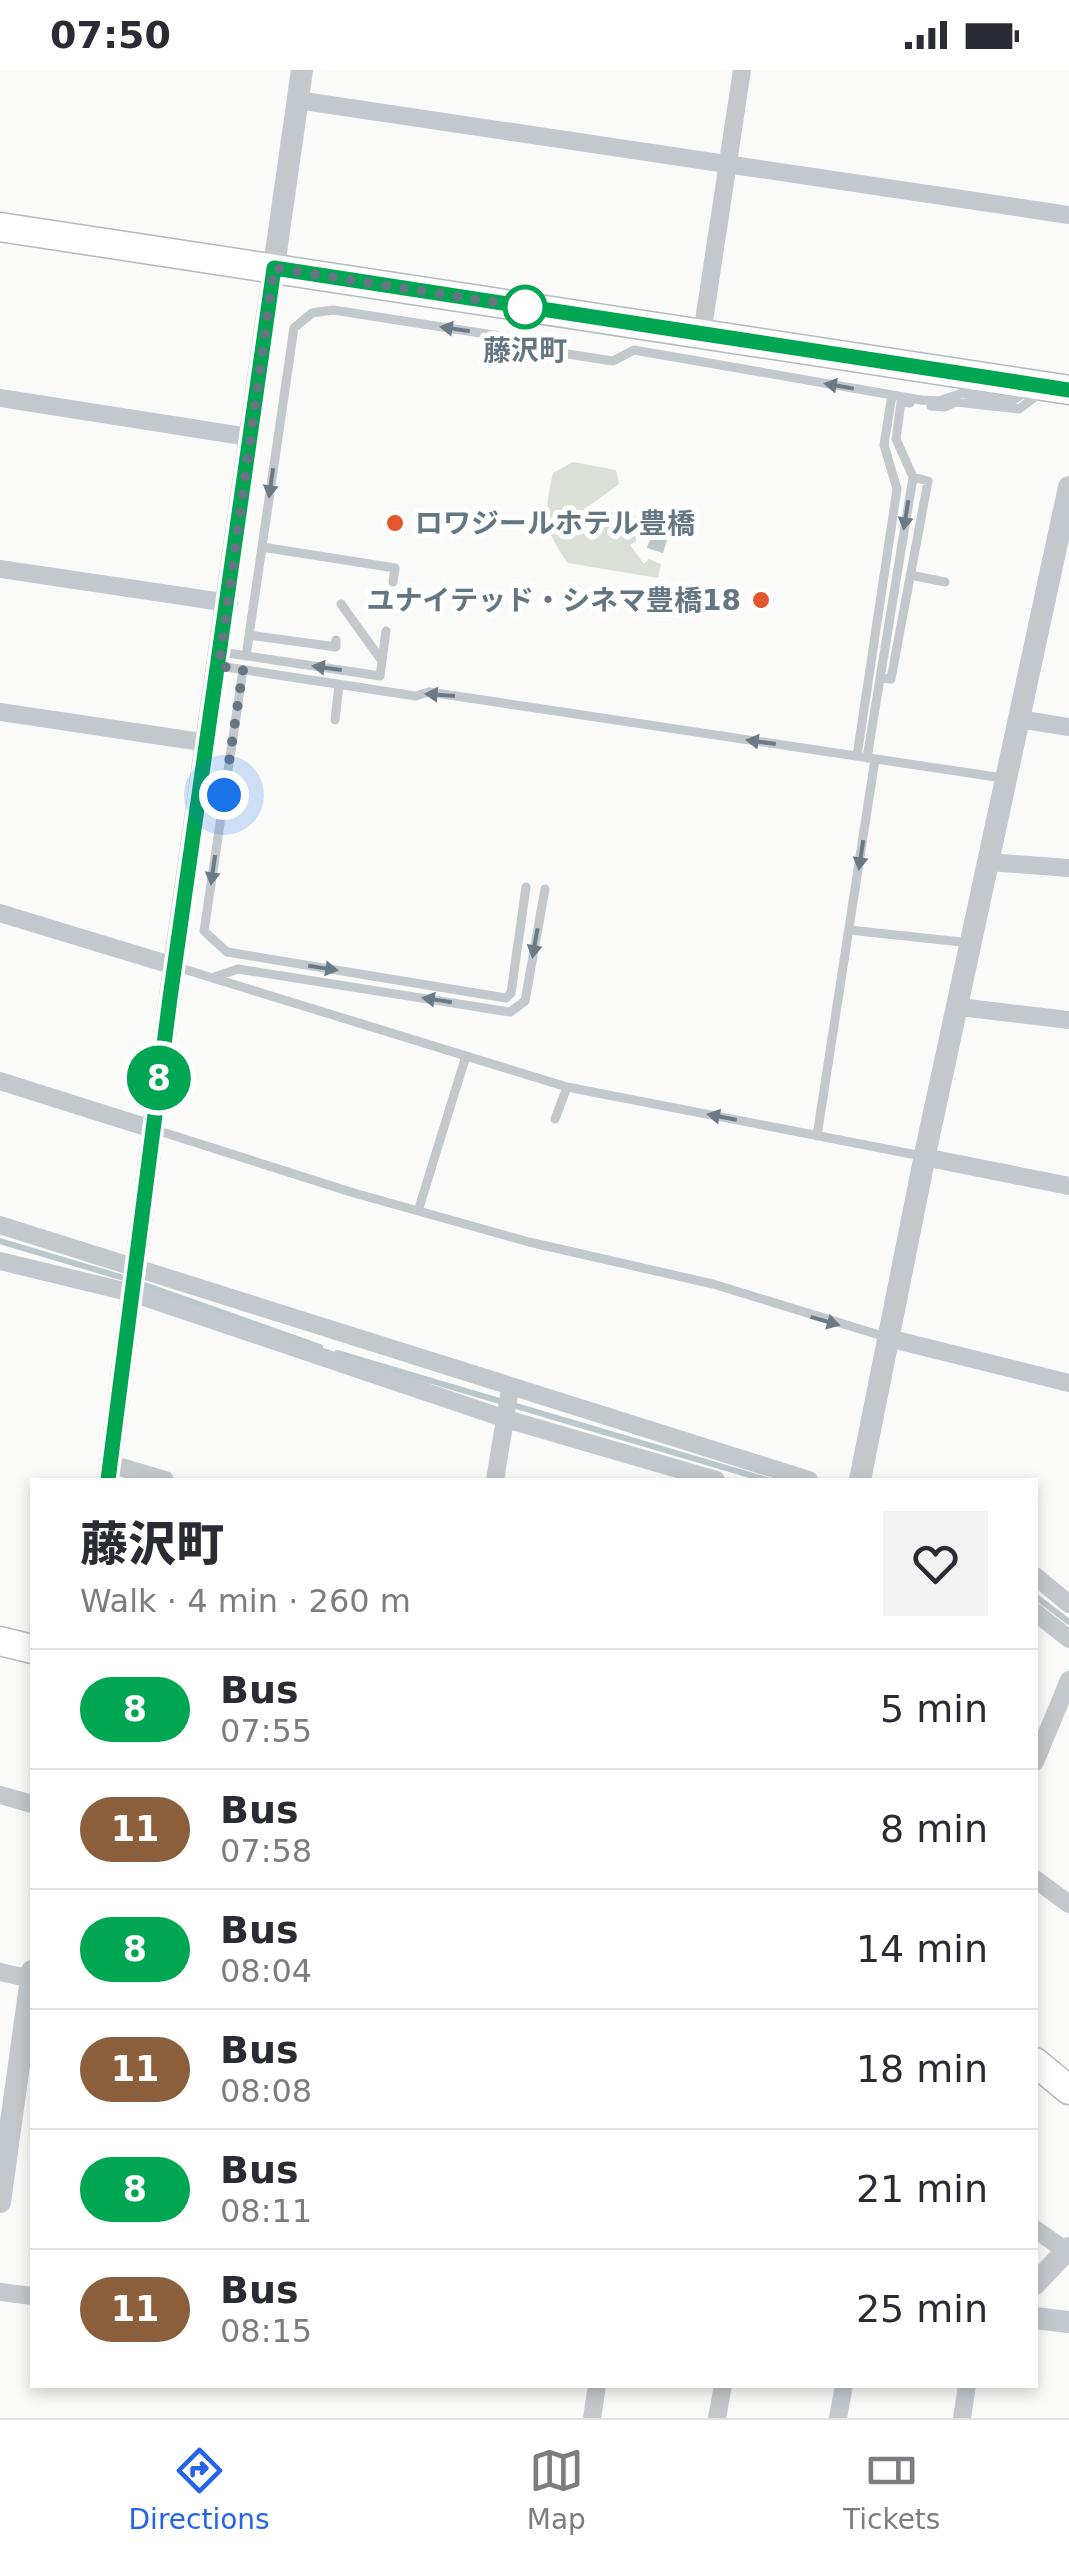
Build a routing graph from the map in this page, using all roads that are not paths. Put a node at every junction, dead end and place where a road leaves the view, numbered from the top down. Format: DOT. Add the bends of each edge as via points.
graph roads {
  1 [pos="302,70"];
  2 [pos="742,70"];
  3 [pos="297,100"];
  4 [pos="726,164"];
  5 [pos="1069,216"];
  6 [pos="0,227"];
  7 [pos="274,268"];
  8 [pos="702,334"];
  9 [pos="1050,388"];
  10 [pos="892,395"];
  11 [pos="0,398"];
  12 [pos="249,437"];
  13 [pos="912,477"];
  14 [pos="1069,486"];
  15 [pos="262,547"];
  16 [pos="1062,557"];
  17 [pos="0,569"];
  18 [pos="908,574"];
  19 [pos="393,582"];
  20 [pos="945,582"];
  21 [pos="228,603"];
  22 [pos="341,604"];
  23 [pos="386,632"];
  24 [pos="249,634"];
  25 [pos="336,640"];
  26 [pos="246,656"];
  27 [pos="220,659"];
  28 [pos="382,661"];
  29 [pos="243,670"];
  30 [pos="880,678"];
  31 [pos="339,685"];
  32 [pos="0,712"];
  33 [pos="1019,719"];
  34 [pos="335,720"];
  35 [pos="1069,726"];
  36 [pos="208,743"];
  37 [pos="867,757"];
  38 [pos="1006,778"];
  39 [pos="988,862"];
  40 [pos="1069,868"];
  41 [pos="526,887"];
  42 [pos="545,890"];
  43 [pos="0,913"];
  44 [pos="849,930"];
  45 [pos="972,944"];
  46 [pos="174,966"];
  47 [pos="212,978"];
  48 [pos="959,1007"];
  49 [pos="1069,1020"];
  50 [pos="466,1056"];
  51 [pos="0,1081"];
  52 [pos="567,1087"];
  53 [pos="555,1119"];
  54 [pos="152,1129"];
  55 [pos="817,1136"];
  56 [pos="924,1157"];
  57 [pos="1069,1186"];
  58 [pos="418,1210"];
  59 [pos="0,1225"];
  60 [pos="0,1261"];
  61 [pos="134,1266"];
  62 [pos="132,1294"];
  63 [pos="888,1338"];
  64 [pos="1069,1383"];
  65 [pos="510,1390"];
  66 [pos="506,1419"];
  67 [pos="109,1472"];
  68 [pos="151,1478"];
  69 [pos="495,1478"];
  70 [pos="709,1478"];
  71 [pos="802,1478"];
  72 [pos="860,1478"];
  73 [pos="1038,1578"];
  74 [pos="1069,1604"];
  75 [pos="1038,1614"];
  76 [pos="1069,1639"];
  77 [pos="0,1640"];
  78 [pos="30,1648"];
  79 [pos="1069,1680"];
  80 [pos="1038,1755"];
  81 [pos="0,1796"];
  82 [pos="30,1804"];
  83 [pos="1038,1882"];
  84 [pos="1069,1904"];
  85 [pos="0,1972"];
  86 [pos="30,1976"];
  87 [pos="30,1988"];
  88 [pos="1038,2064"];
  89 [pos="1069,2090"];
  90 [pos="4,2138"];
  91 [pos="30,2143"];
  92 [pos="0,2202"];
  93 [pos="1038,2230"];
  94 [pos="1068,2249"];
  95 [pos="1038,2281"];
  96 [pos="0,2292"];
  97 [pos="30,2296"];
  98 [pos="1038,2318"];
  99 [pos="1069,2322"];
  100 [pos="597,2388"];
  101 [pos="722,2388"];
  102 [pos="843,2388"];
  103 [pos="967,2388"];
  104 [pos="592,2418"];
  105 [pos="717,2418"];
  106 [pos="838,2418"];
  107 [pos="962,2418"];
  1 -- 3 [label="street"];
  2 -- 4 [label="street"];
  3 -- 4 [label="street"];
  3 -- 7 [label="street"];
  4 -- 5 [label="street"];
  4 -- 8 [label="street"];
  6 -- 7 [label="main road"];
  7 -- 8 [label="main road"];
  7 -- 12 [label="street"];
  8 -- 9 [label="main road"];
  9 -- 10 [label="lane" via="1012,401 962,392 939,400"];
  9 -- 13 [label="lane" via="1018,409 901,402 896,439"];
  10 -- 15 [label="lane, one-way" via="634,350 614,361 529,348 519,339 322,310 294,328"];
  10 -- 37 [label="lane" via="884,445 897,490"];
  11 -- 12 [label="street"];
  12 -- 21 [label="street"];
  13 -- 18 [label="lane, one-way"];
  13 -- 18 [label="lane" via="928,481"];
  14 -- 16 [label="street"];
  15 -- 19 [label="lane" via="395,568"];
  15 -- 24 [label="lane"];
  16 -- 33 [label="street"];
  17 -- 21 [label="street"];
  18 -- 20 [label="lane"];
  18 -- 30 [label="lane"];
  18 -- 30 [label="lane" via="891,679"];
  21 -- 27 [label="street"];
  22 -- 28 [label="lane"];
  23 -- 28 [label="lane"];
  24 -- 25 [label="lane" via="336,646"];
  24 -- 26 [label="lane"];
  26 -- 27 [label="lane"];
  28 -- 26 [label="lane, one-way" via="380,676"];
  27 -- 29 [label="lane"];
  27 -- 36 [label="street"];
  29 -- 31 [label="lane"];
  29 -- 41 [label="lane, one-way" via="204,931 226,952 506,998"];
  30 -- 37 [label="lane"];
  31 -- 34 [label="lane"];
  37 -- 31 [label="lane, one-way" via="429,692"];
  32 -- 36 [label="street"];
  33 -- 35 [label="street"];
  33 -- 38 [label="street"];
  36 -- 46 [label="street"];
  37 -- 38 [label="lane"];
  37 -- 44 [label="lane, one-way"];
  38 -- 39 [label="street"];
  39 -- 40 [label="street"];
  39 -- 45 [label="street"];
  42 -- 47 [label="lane, one-way" via="526,996 510,1012 238,969"];
  43 -- 46 [label="street"];
  44 -- 45 [label="lane"];
  44 -- 55 [label="lane"];
  45 -- 48 [label="street"];
  46 -- 47 [label="lane"];
  46 -- 54 [label="street"];
  47 -- 50 [label="lane"];
  48 -- 49 [label="street"];
  48 -- 56 [label="street"];
  50 -- 52 [label="lane"];
  50 -- 58 [label="lane"];
  51 -- 54 [label="street"];
  52 -- 53 [label="lane"];
  55 -- 52 [label="lane, one-way"];
  54 -- 58 [label="lane"];
  54 -- 61 [label="street"];
  55 -- 56 [label="lane"];
  56 -- 57 [label="street"];
  56 -- 63 [label="street"];
  58 -- 63 [label="lane, one-way" via="712,1284"];
  59 -- 61 [label="street"];
  60 -- 62 [label="street"];
  61 -- 62 [label="street"];
  61 -- 65 [label="street"];
  62 -- 66 [label="street"];
  62 -- 67 [label="street"];
  63 -- 64 [label="street"];
  63 -- 72 [label="street"];
  65 -- 66 [label="street"];
  65 -- 71 [label="street"];
  66 -- 69 [label="street"];
  66 -- 70 [label="street"];
  67 -- 68 [label="street"];
  73 -- 74 [label="street"];
  75 -- 76 [label="street"];
  77 -- 78 [label="main road"];
  79 -- 80 [label="street"];
  81 -- 82 [label="street"];
  83 -- 84 [label="street"];
  85 -- 86 [label="street"];
  87 -- 90 [label="street"];
  88 -- 89 [label="main road"];
  90 -- 91 [label="street"];
  90 -- 92 [label="street"];
  93 -- 94 [label="street"];
  94 -- 95 [label="street"];
  96 -- 97 [label="street"];
  98 -- 99 [label="street"];
  100 -- 104 [label="street"];
  101 -- 105 [label="street"];
  102 -- 106 [label="street"];
  103 -- 107 [label="street"];
}
